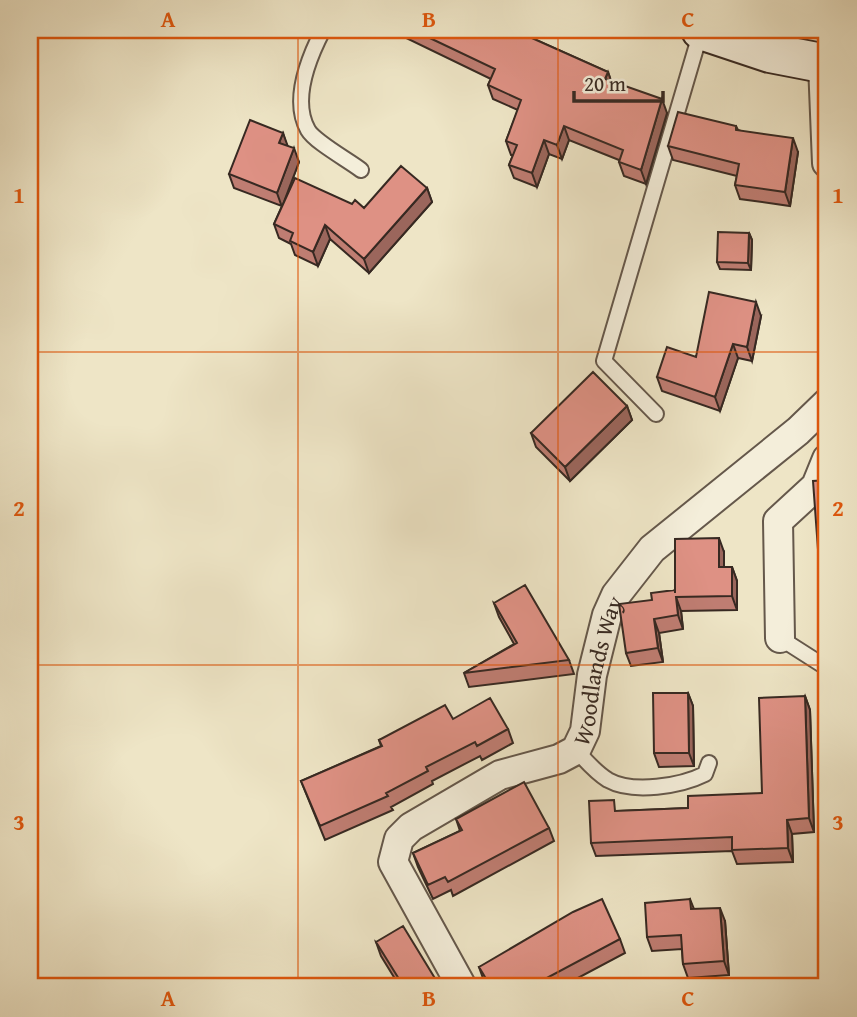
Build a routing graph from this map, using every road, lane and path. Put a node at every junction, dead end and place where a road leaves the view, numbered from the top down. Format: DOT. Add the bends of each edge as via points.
graph roads {
  1 [pos="324,30"];
  2 [pos="701,30"];
  3 [pos="825,64"];
  4 [pos="827,163"];
  5 [pos="360,170"];
  6 [pos="827,403"];
  7 [pos="656,414"];
  8 [pos="827,459"];
  9 [pos="780,638"];
  10 [pos="827,668"];
  11 [pos="576,750"];
  12 [pos="709,763"];
  13 [pos="462,987"];
  1 -- 5 [label="lane" via="304,77 302,109 309,131"];
  2 -- 3 [label="main road" via="770,53"];
  2 -- 7 [label="lane" via="604,361"];
  3 -- 4 [label="street"];
  6 -- 11 [label="street, Woodlands Way" via="652,549 616,594 592,675 585,731"];
  8 -- 9 [label="street" via="816,486 778,521"];
  9 -- 10 [label="lane"];
  11 -- 12 [label="lane" via="604,777 630,786 688,781 705,774"];
  11 -- 13 [label="street, Woodlands Way" via="500,775 411,827 399,839 393,862"];
}
